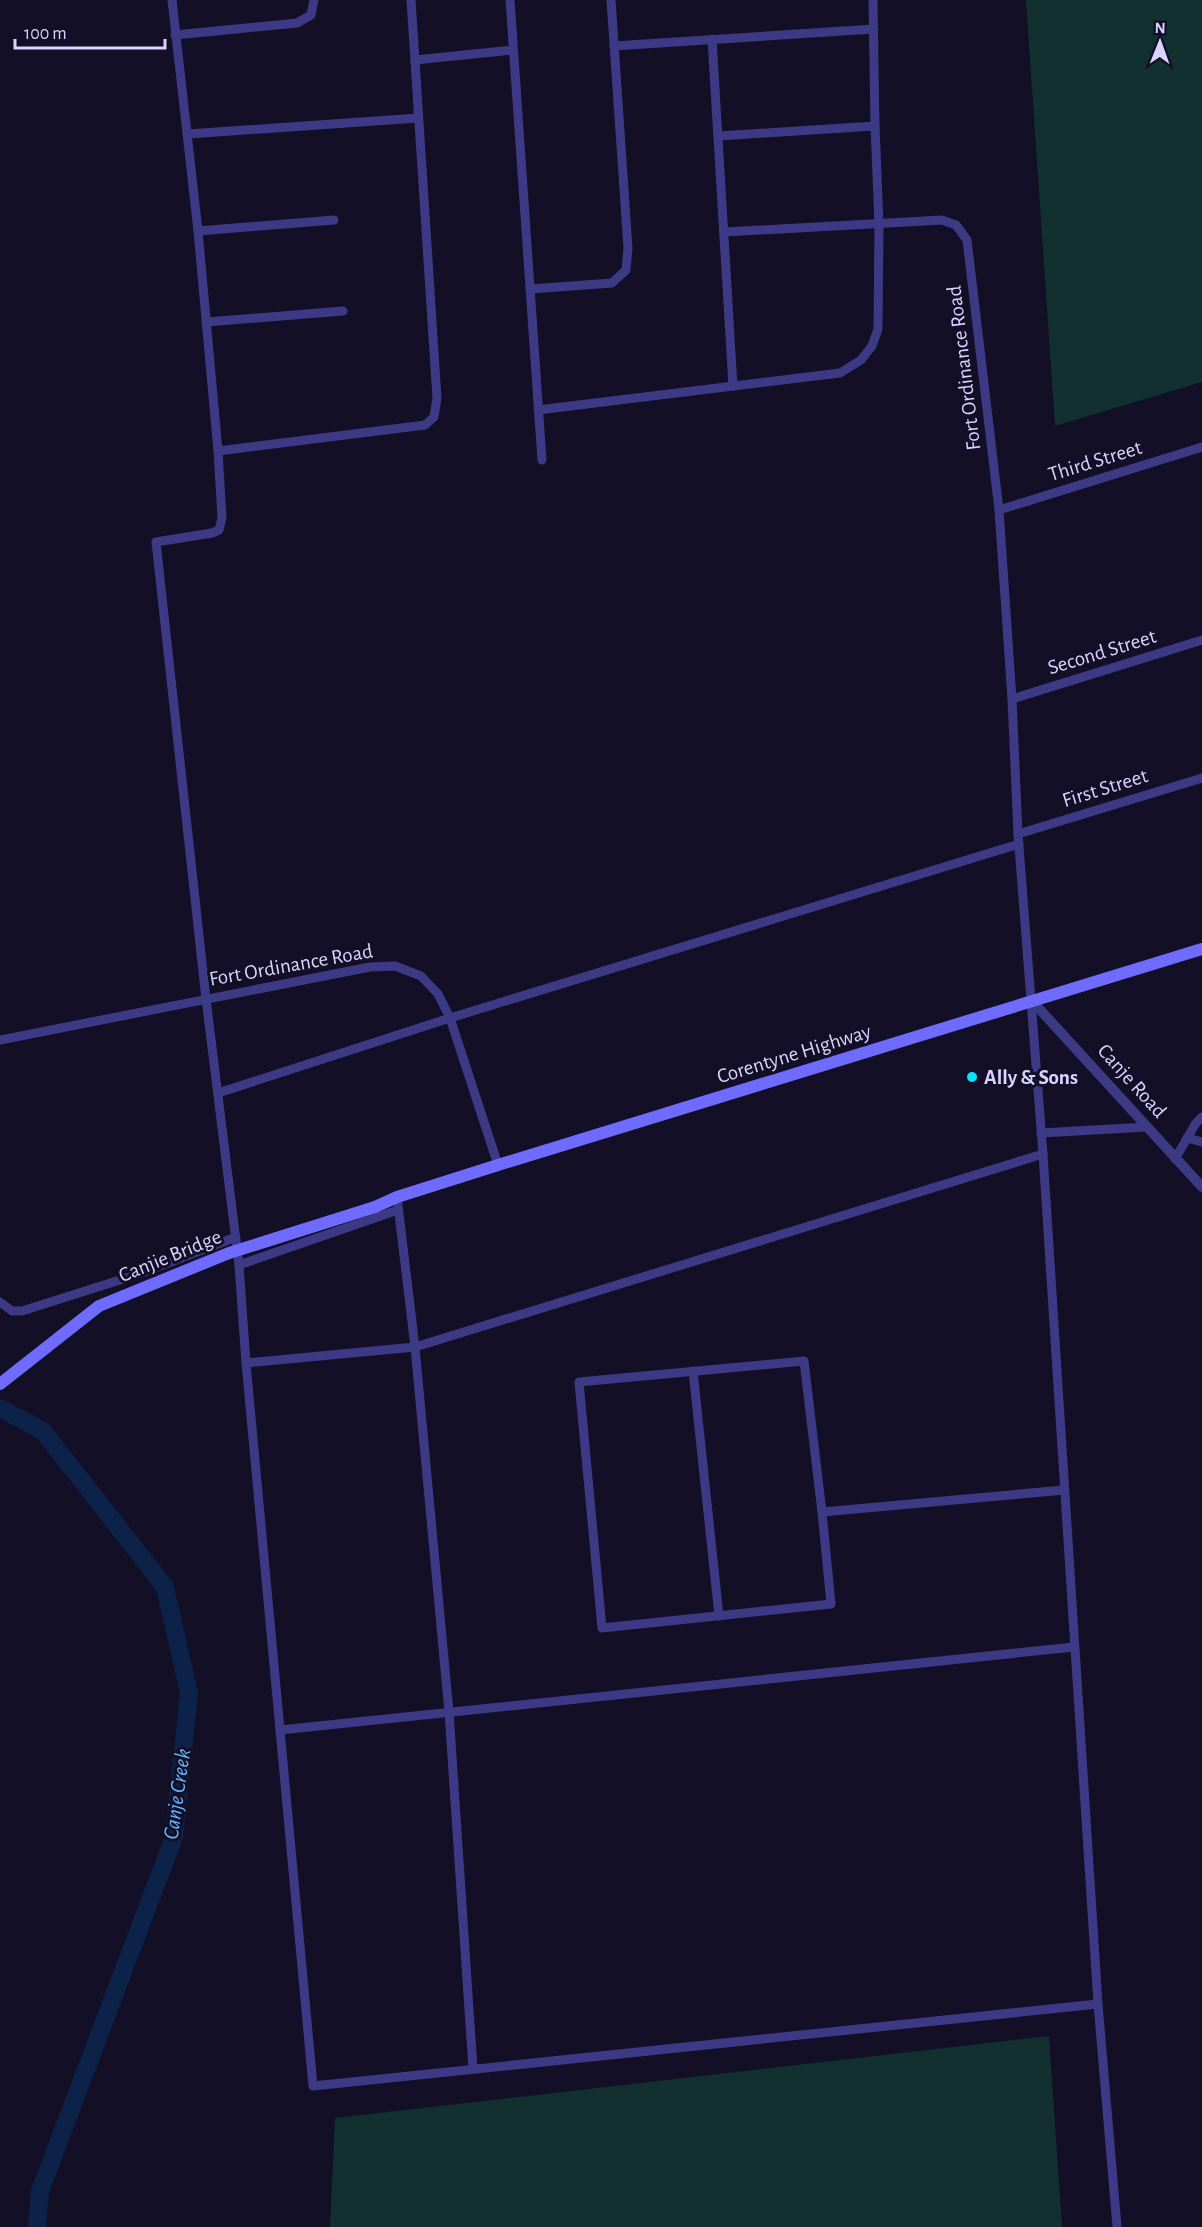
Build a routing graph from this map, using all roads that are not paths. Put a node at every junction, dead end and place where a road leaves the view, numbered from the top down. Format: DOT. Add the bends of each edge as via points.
graph roads {
  1 [pos="172,0"];
  2 [pos="314,0"];
  3 [pos="411,0"];
  4 [pos="510,0"];
  5 [pos="611,0"];
  6 [pos="873,0"];
  7 [pos="874,29"];
  8 [pos="175,35"];
  9 [pos="712,39"];
  10 [pos="614,46"];
  11 [pos="513,50"];
  12 [pos="415,60"];
  13 [pos="418,118"];
  14 [pos="875,126"];
  15 [pos="188,134"];
  16 [pos="719,136"];
  17 [pos="334,220"];
  18 [pos="879,225"];
  19 [pos="198,231"];
  20 [pos="724,232"];
  21 [pos="530,290"];
  22 [pos="343,311"];
  23 [pos="206,322"];
  24 [pos="733,386"];
  25 [pos="538,410"];
  26 [pos="1202,447"];
  27 [pos="218,451"];
  28 [pos="542,460"];
  29 [pos="999,510"];
  30 [pos="1202,640"];
  31 [pos="1012,699"];
  32 [pos="1202,778"];
  33 [pos="1018,839"];
  34 [pos="1202,949"];
  35 [pos="206,999"];
  36 [pos="1033,1002"];
  37 [pos="450,1018"];
  38 [pos="0,1040"];
  39 [pos="218,1093"];
  40 [pos="1202,1117"];
  41 [pos="1147,1127"];
  42 [pos="1041,1132"];
  43 [pos="1187,1138"];
  44 [pos="1202,1142"];
  45 [pos="1043,1154"];
  46 [pos="1175,1159"];
  47 [pos="498,1165"];
  48 [pos="1202,1187"];
  49 [pos="398,1204"];
  50 [pos="236,1237"];
  51 [pos="239,1265"];
  52 [pos="0,1302"];
  53 [pos="415,1347"];
  54 [pos="246,1363"];
  55 [pos="693,1371"];
  56 [pos="0,1384"];
  57 [pos="1064,1490"];
  58 [pos="822,1512"];
  59 [pos="719,1616"];
  60 [pos="1074,1647"];
  61 [pos="449,1712"];
  62 [pos="280,1730"];
  63 [pos="1098,2004"];
  64 [pos="473,2069"];
  65 [pos="1118,2227"];
  1 -- 8 [label="street"];
  2 -- 8 [label="street" via="311,15 297,23"];
  3 -- 12 [label="street"];
  4 -- 11 [label="street"];
  5 -- 10 [label="street"];
  6 -- 7 [label="street"];
  7 -- 9 [label="street"];
  7 -- 14 [label="street"];
  8 -- 15 [label="street"];
  9 -- 10 [label="street"];
  9 -- 16 [label="street"];
  10 -- 21 [label="street" via="628,248 626,270 612,283"];
  11 -- 12 [label="street"];
  11 -- 21 [label="street"];
  12 -- 13 [label="street"];
  13 -- 15 [label="street"];
  13 -- 27 [label="street" via="437,398 434,417 425,425"];
  14 -- 16 [label="street"];
  14 -- 18 [label="street"];
  15 -- 19 [label="street"];
  16 -- 20 [label="street"];
  17 -- 19 [label="street"];
  18 -- 20 [label="street"];
  18 -- 24 [label="street" via="878,328 872,346 861,360 840,373"];
  18 -- 29 [label="street, Fort Ordinance Road" via="942,220 956,225 967,240"];
  19 -- 23 [label="street"];
  20 -- 24 [label="street"];
  21 -- 25 [label="street"];
  22 -- 23 [label="street"];
  23 -- 27 [label="street"];
  24 -- 25 [label="street"];
  25 -- 28 [label="street"];
  26 -- 29 [label="street, Third Street"];
  27 -- 35 [label="street" via="222,518 219,530 156,542"];
  29 -- 31 [label="street, Fort Ordinance Road"];
  30 -- 31 [label="street, Second Street"];
  31 -- 33 [label="street, Fort Ordinance Road"];
  32 -- 33 [label="street, First Street"];
  33 -- 36 [label="street, Fort Ordinance Road"];
  33 -- 37 [label="street, First Street"];
  34 -- 36 [label="main road, Corentyne Highway"];
  35 -- 37 [label="street, Fort Ordinance Road" via="370,967 395,966 421,976 438,994"];
  35 -- 38 [label="street, Fort Ordinance Road"];
  35 -- 39 [label="street"];
  36 -- 41 [label="street, Canje Road"];
  36 -- 42 [label="street, Fort Ordinance Road"];
  36 -- 47 [label="main road, Corentyne Highway"];
  37 -- 39 [label="street, First Street"];
  37 -- 47 [label="street, Fort Ordinance Road"];
  39 -- 50 [label="street"];
  40 -- 43 [label="street"];
  41 -- 42 [label="street"];
  41 -- 46 [label="street, Canje Road"];
  42 -- 45 [label="street, Fort Ordinance Road"];
  43 -- 44 [label="street"];
  43 -- 46 [label="street"];
  45 -- 53 [label="street"];
  45 -- 57 [label="street, Fort Ordinance Road"];
  46 -- 48 [label="street, Canje Road"];
  47 -- 49 [label="main road, Corentyne Highway"];
  49 -- 51 [label="street"];
  49 -- 53 [label="street"];
  49 -- 56 [label="main road, Canjie Bridge, bridge" via="375,1207 229,1253 99,1306"];
  50 -- 51 [label="street"];
  50 -- 52 [label="street" via="142,1273 22,1311 12,1311"];
  51 -- 54 [label="street"];
  53 -- 54 [label="street"];
  53 -- 61 [label="street"];
  54 -- 62 [label="street"];
  55 -- 58 [label="street" via="804,1360"];
  55 -- 59 [label="street"];
  55 -- 59 [label="street" via="579,1382 602,1628"];
  57 -- 58 [label="street"];
  57 -- 60 [label="street, Fort Ordinance Road"];
  58 -- 59 [label="street" via="831,1604"];
  60 -- 61 [label="street"];
  60 -- 63 [label="street, Fort Ordinance Road"];
  61 -- 62 [label="street"];
  61 -- 64 [label="street"];
  62 -- 64 [label="street" via="313,2086"];
  63 -- 64 [label="street"];
  63 -- 65 [label="street, Fort Ordinance Road"];
}
